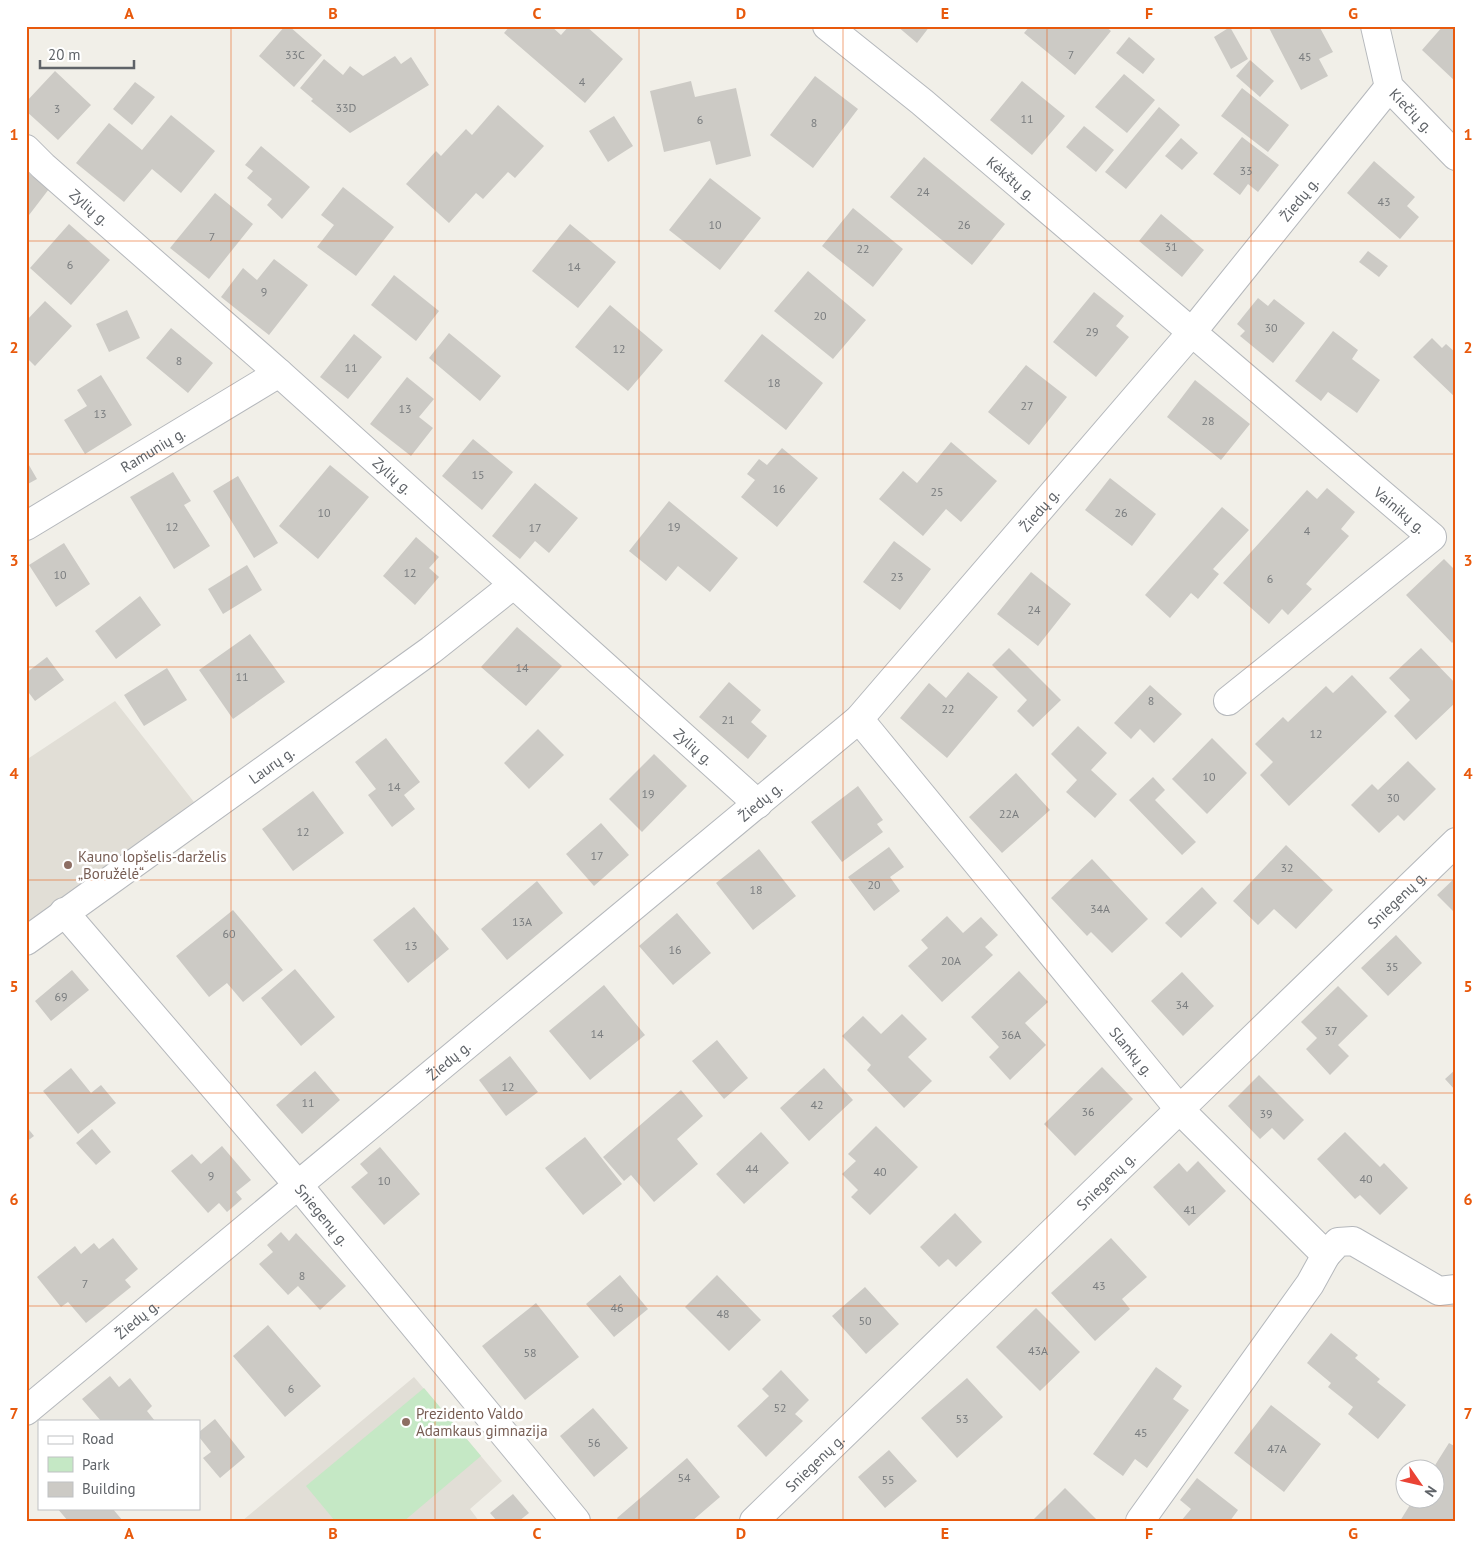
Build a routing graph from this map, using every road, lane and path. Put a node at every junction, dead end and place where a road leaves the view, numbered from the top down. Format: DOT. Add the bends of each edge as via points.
graph roads {
  1 [pos="827,26"];
  2 [pos="1375,26"];
  3 [pos="1389,87"];
  4 [pos="26,149"];
  5 [pos="1456,156"];
  6 [pos="1192,332"];
  7 [pos="279,373"];
  8 [pos="26,526"];
  9 [pos="513,585"];
  10 [pos="1228,701"];
  11 [pos="859,719"];
  12 [pos="758,804"];
  13 [pos="1456,842"];
  14 [pos="64,912"];
  15 [pos="26,941"];
  16 [pos="1180,1110"];
  17 [pos="298,1185"];
  18 [pos="1326,1255"];
  19 [pos="1456,1289"];
  20 [pos="26,1411"];
  21 [pos="576,1521"];
  22 [pos="754,1521"];
  23 [pos="1140,1521"];
  1 -- 6 [label="street, Kėkštų g." via="922,102"];
  2 -- 3 [label="street, Kiečių g."];
  3 -- 5 [label="street, Kiečių g."];
  3 -- 6 [label="street, Žiedų g."];
  4 -- 7 [label="street, Zylių g."];
  6 -- 10 [label="street, Vainikų g." via="1432,537"];
  6 -- 11 [label="street, Žiedų g."];
  7 -- 8 [label="street, Ramunių g."];
  7 -- 9 [label="street, Zylių g."];
  9 -- 12 [label="street, Zylių g."];
  9 -- 14 [label="street, Laurų g." via="431,650"];
  11 -- 12 [label="street, Žiedų g."];
  11 -- 16 [label="street, Slankų g."];
  12 -- 17 [label="street, Žiedų g."];
  13 -- 16 [label="street, Sniegenų g."];
  14 -- 15 [label="street, Laurų g."];
  14 -- 17 [label="street, Sniegenų g."];
  16 -- 18 [label="street, Slankų g."];
  16 -- 22 [label="street, Sniegenų g."];
  17 -- 20 [label="street, Žiedų g."];
  17 -- 21 [label="street, Sniegenų g."];
  18 -- 19 [label="street" via="1338,1242 1353,1241 1440,1290"];
  18 -- 23 [label="street" via="1310,1284"];
}
